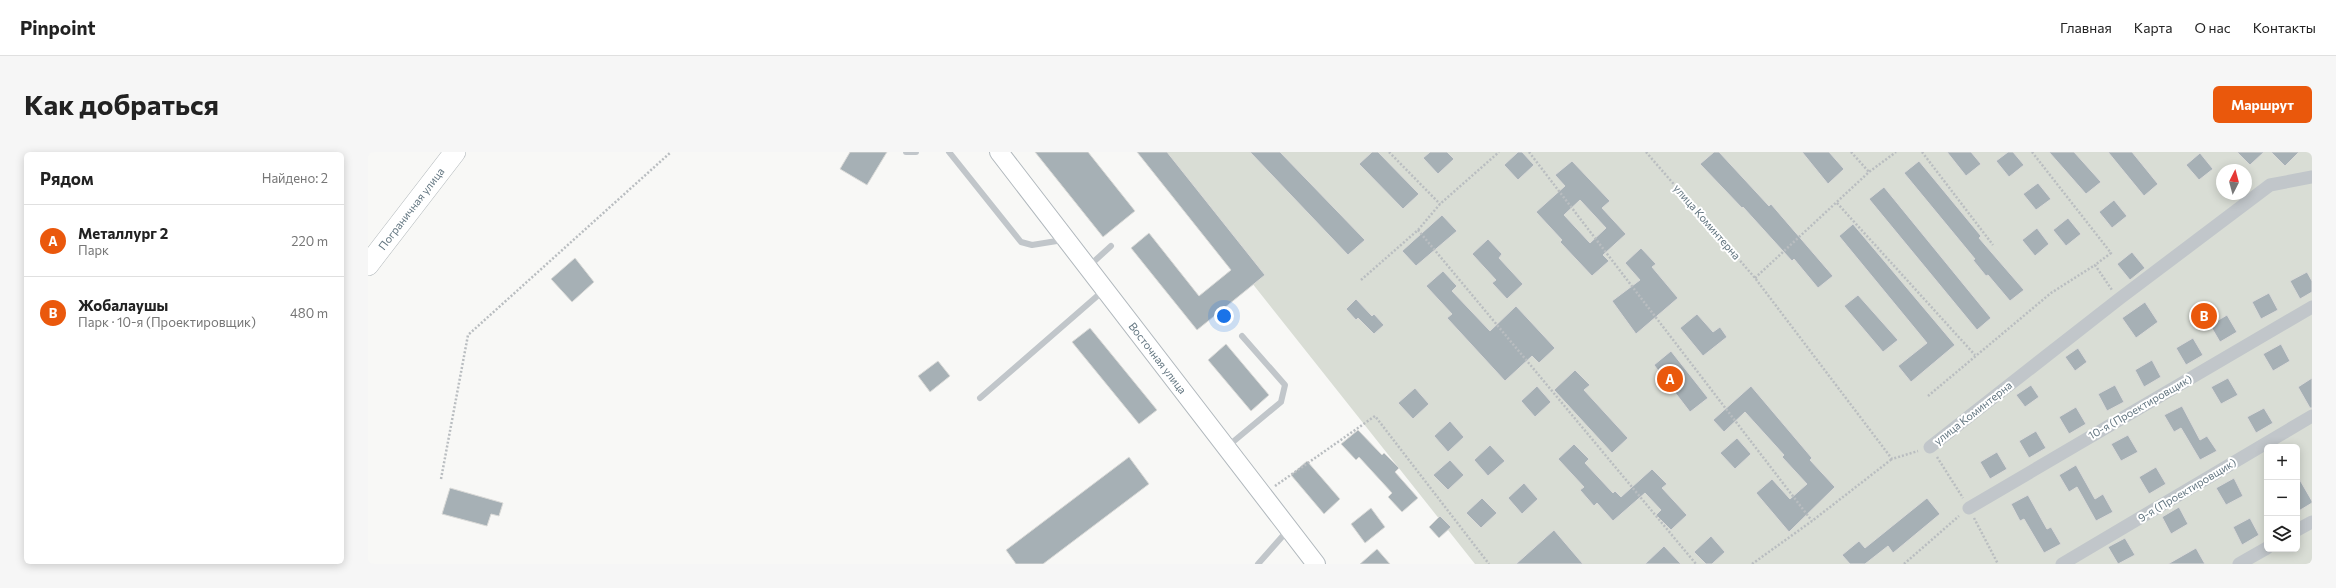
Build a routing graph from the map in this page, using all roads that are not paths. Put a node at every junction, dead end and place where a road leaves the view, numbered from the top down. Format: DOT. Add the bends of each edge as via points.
graph roads {
  1 [pos="455,152"];
  2 [pos="906,152"];
  3 [pos="916,152"];
  4 [pos="948,152"];
  5 [pos="999,152"];
  6 [pos="2312,176"];
  7 [pos="1067,239"];
  8 [pos="1111,246"];
  9 [pos="368,265"];
  10 [pos="1088,267"];
  11 [pos="1106,289"];
  12 [pos="2312,306"];
  13 [pos="1242,336"];
  14 [pos="980,398"];
  15 [pos="2312,416"];
  16 [pos="1226,447"];
  17 [pos="1930,447"];
  18 [pos="1969,508"];
  19 [pos="2312,522"];
  20 [pos="2300,528"];
  21 [pos="1289,529"];
  22 [pos="2264,550"];
  23 [pos="1258,564"];
  24 [pos="1316,564"];
  25 [pos="2062,564"];
  26 [pos="2239,564"];
  1 -- 9 [label="highway, Пограничная улица"];
  2 -- 3 [label="lane"];
  4 -- 7 [label="lane" via="1021,242 1032,245"];
  5 -- 7 [label="main road, Восточная улица"];
  6 -- 17 [label="street, улица Коминтерна" via="2270,185"];
  7 -- 10 [label="main road, Восточная улица"];
  8 -- 10 [label="lane"];
  10 -- 11 [label="main road, Восточная улица"];
  11 -- 14 [label="lane"];
  11 -- 16 [label="main road, Восточная улица"];
  12 -- 18 [label="street, 10-я (Проектировщик)"];
  13 -- 16 [label="lane" via="1285,385 1281,402"];
  15 -- 25 [label="street, 9-я (Проектировщик)"];
  16 -- 21 [label="main road, Восточная улица"];
  19 -- 20 [label="street"];
  21 -- 23 [label="lane"];
  21 -- 24 [label="main road, Восточная улица"];
  22 -- 26 [label="street"];
}
